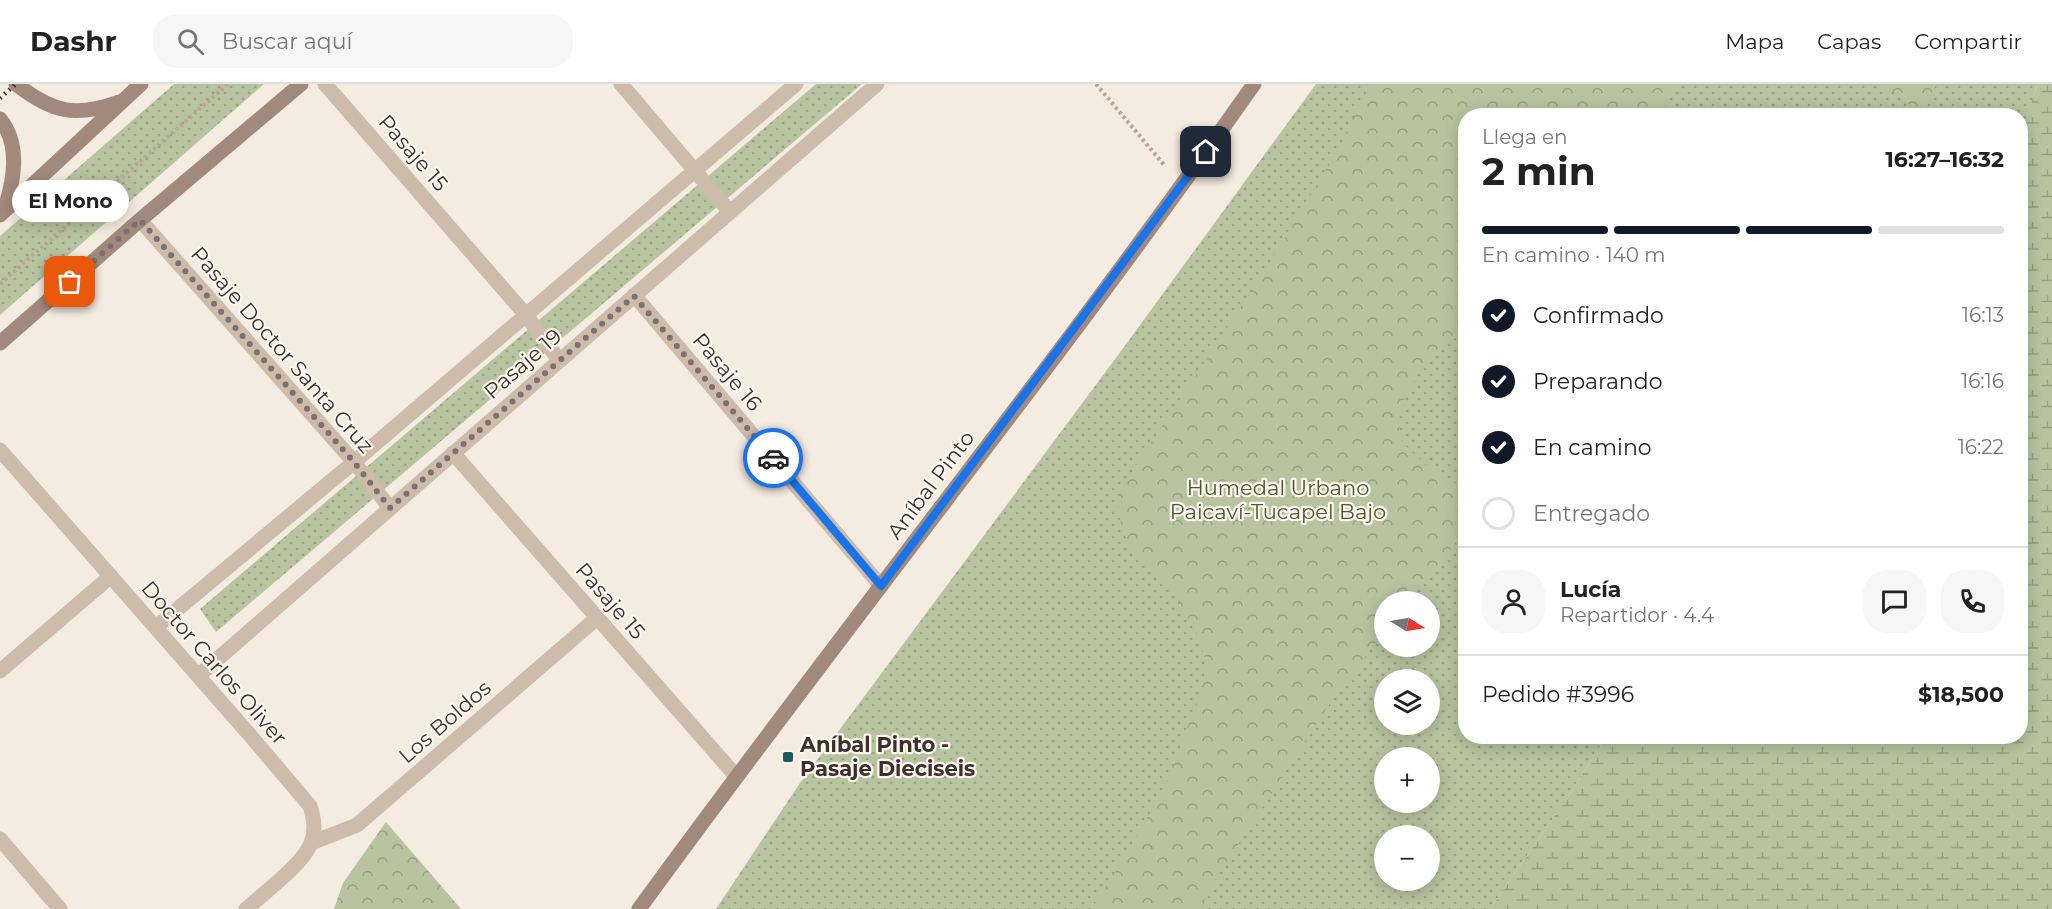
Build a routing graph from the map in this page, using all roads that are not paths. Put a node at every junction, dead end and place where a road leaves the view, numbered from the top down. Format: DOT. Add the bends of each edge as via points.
graph roads {
  1 [pos="16,84"];
  2 [pos="141,84"];
  3 [pos="301,84"];
  4 [pos="325,84"];
  5 [pos="621,84"];
  6 [pos="796,84"];
  7 [pos="877,84"];
  8 [pos="1254,84"];
  9 [pos="124,100"];
  10 [pos="0,119"];
  11 [pos="696,170"];
  12 [pos="730,212"];
  13 [pos="2,213"];
  14 [pos="140,220"];
  15 [pos="634,296"];
  16 [pos="526,315"];
  17 [pos="0,343"];
  18 [pos="559,360"];
  19 [pos="0,450"];
  20 [pos="453,453"];
  21 [pos="354,462"];
  22 [pos="390,508"];
  23 [pos="111,576"];
  24 [pos="881,586"];
  25 [pos="597,618"];
  26 [pos="156,627"];
  27 [pos="0,671"];
  28 [pos="198,676"];
  29 [pos="736,776"];
  30 [pos="0,839"];
  31 [pos="311,843"];
  32 [pos="60,909"];
  33 [pos="246,909"];
  34 [pos="639,909"];
  1 -- 9 [label="street" via="46,105 64,110 93,109"];
  2 -- 9 [label="street"];
  3 -- 14 [label="street"];
  4 -- 16 [label="street, Pasaje 15"];
  5 -- 11 [label="street"];
  6 -- 11 [label="street, Pasaje 19"];
  7 -- 12 [label="street, Pasaje 19"];
  8 -- 24 [label="street, Aníbal Pinto" via="1182,186"];
  9 -- 13 [label="street"];
  10 -- 13 [label="street" via="12,141 14,155 10,194"];
  11 -- 12 [label="street"];
  11 -- 16 [label="street, Pasaje 19"];
  12 -- 15 [label="street, Pasaje 19"];
  14 -- 17 [label="street"];
  14 -- 21 [label="street, Pasaje Doctor Santa Cruz"];
  15 -- 18 [label="street, Pasaje 19"];
  15 -- 24 [label="street, Pasaje 16"];
  16 -- 18 [label="street, Pasaje 15"];
  16 -- 21 [label="street, Pasaje 19"];
  18 -- 20 [label="street, Pasaje 19"];
  19 -- 23 [label="street, Doctor Carlos Oliver"];
  20 -- 22 [label="street, Pasaje 19"];
  20 -- 25 [label="street, Pasaje 15"];
  21 -- 22 [label="street, Pasaje Doctor Santa Cruz"];
  21 -- 26 [label="street, Pasaje 19"];
  22 -- 28 [label="street, Pasaje 19"];
  23 -- 26 [label="street, Doctor Carlos Oliver"];
  23 -- 27 [label="street"];
  24 -- 29 [label="street, Aníbal Pinto"];
  25 -- 29 [label="street, Pasaje 15"];
  25 -- 31 [label="street, Los Boldos" via="357,825"];
  26 -- 28 [label="street, Doctor Carlos Oliver"];
  28 -- 31 [label="street, Doctor Carlos Oliver" via="310,806 314,818"];
  29 -- 34 [label="street, Aníbal Pinto"];
  30 -- 32 [label="street"];
  31 -- 33 [label="street" via="299,860"];
}
